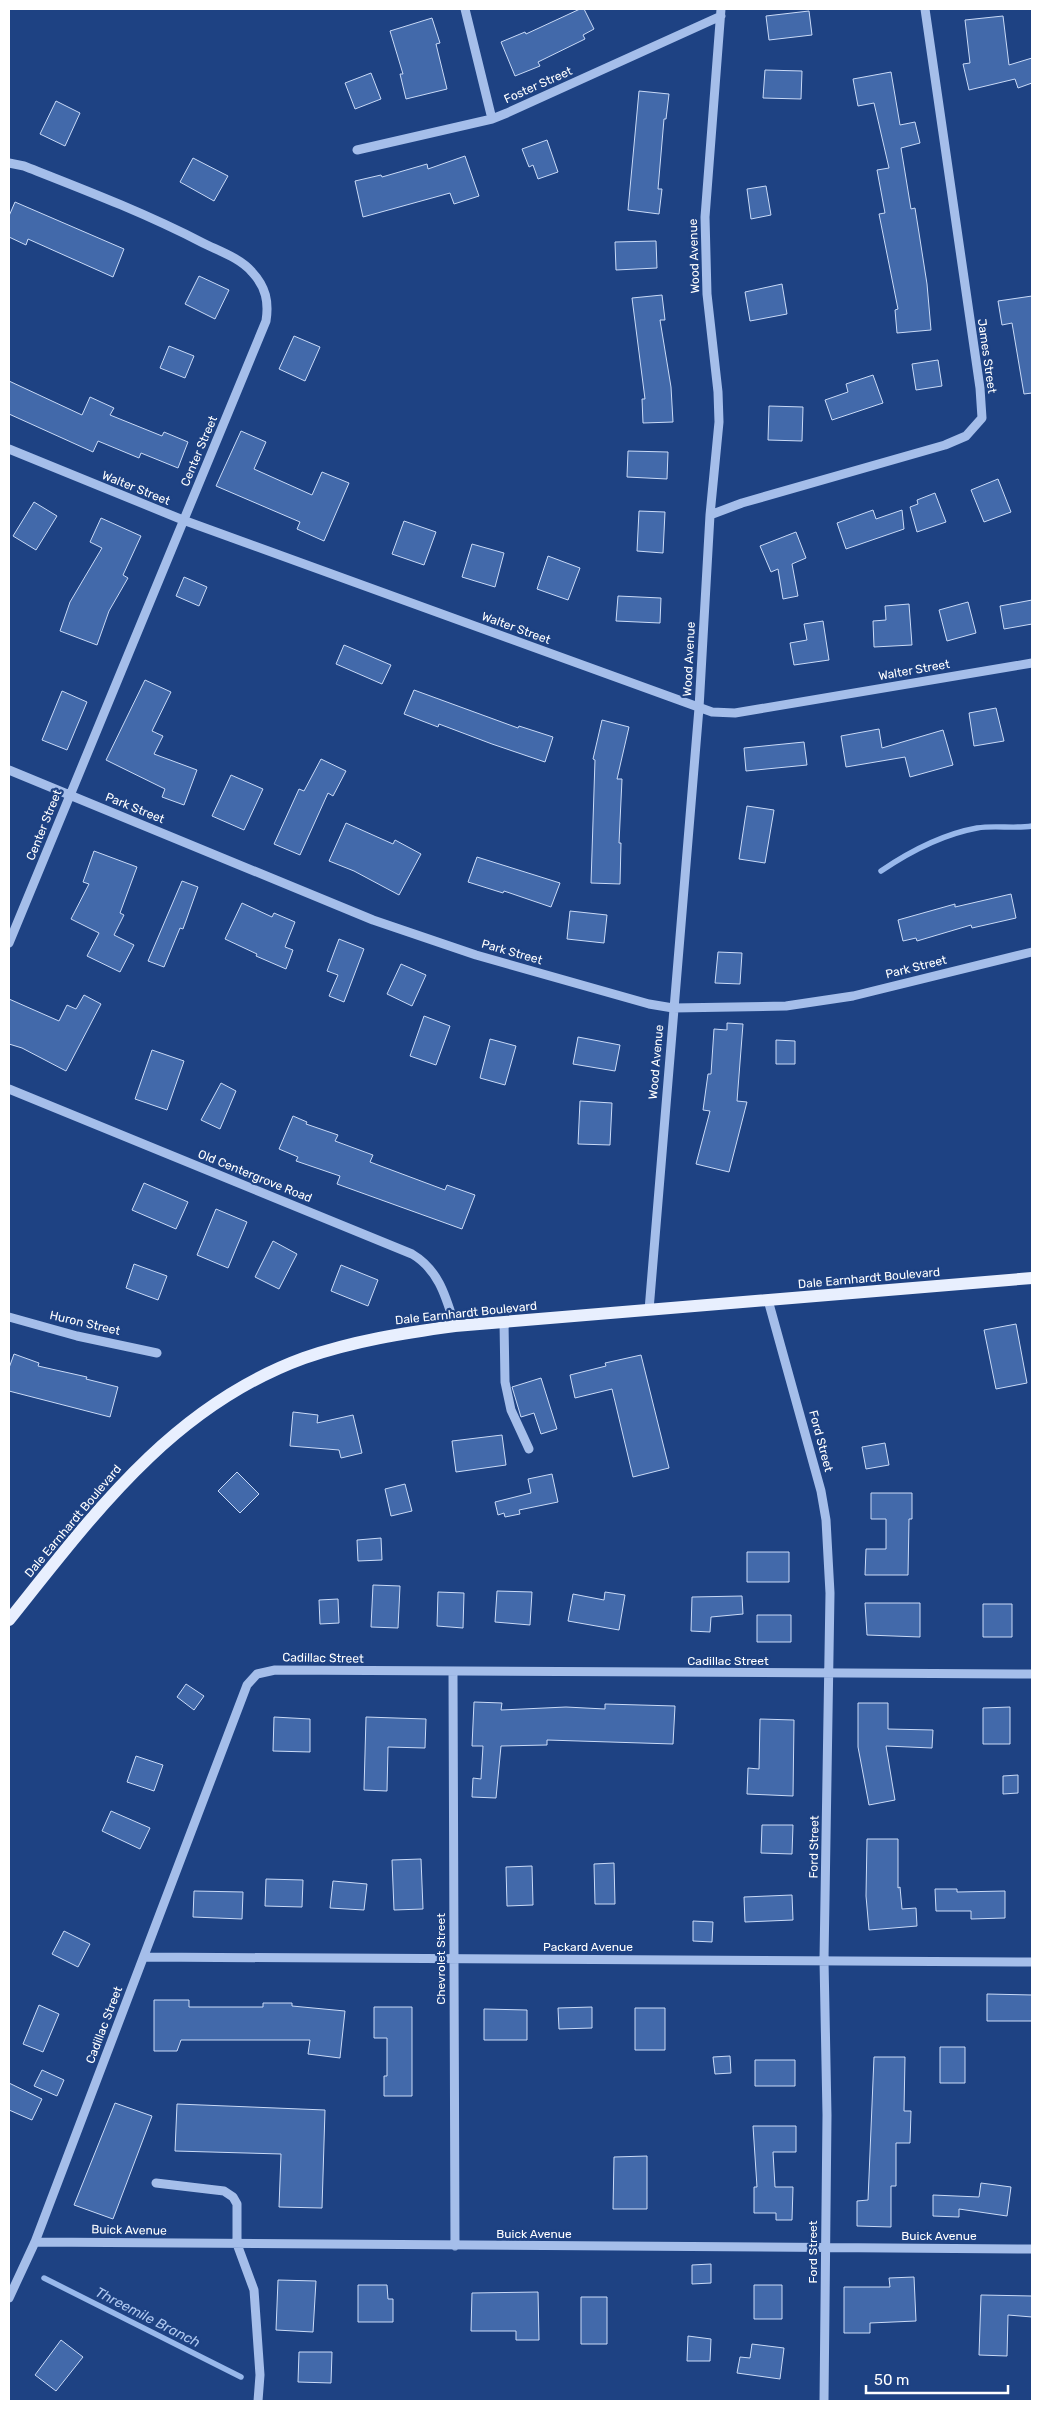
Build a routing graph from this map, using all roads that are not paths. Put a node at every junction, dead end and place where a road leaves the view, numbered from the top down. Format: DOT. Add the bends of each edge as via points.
graph roads {
  1 [pos="465,9"];
  2 [pos="925,9"];
  3 [pos="721,12"];
  4 [pos="492,119"];
  5 [pos="357,150"];
  6 [pos="9,163"];
  7 [pos="9,449"];
  8 [pos="710,515"];
  9 [pos="183,520"];
  10 [pos="1032,663"];
  11 [pos="699,708"];
  12 [pos="9,770"];
  13 [pos="70,795"];
  14 [pos="9,943"];
  15 [pos="1032,952"];
  16 [pos="672,1008"];
  17 [pos="9,1089"];
  18 [pos="1032,1278"];
  19 [pos="768,1300"];
  20 [pos="649,1310"];
  21 [pos="9,1316"];
  22 [pos="504,1322"];
  23 [pos="455,1326"];
  24 [pos="157,1353"];
  25 [pos="529,1449"];
  26 [pos="9,1620"];
  27 [pos="453,1672"];
  28 [pos="828,1674"];
  29 [pos="1032,1674"];
  30 [pos="144,1957"];
  31 [pos="454,1959"];
  32 [pos="824,1960"];
  33 [pos="1032,1962"];
  34 [pos="156,2183"];
  35 [pos="35,2242"];
  36 [pos="237,2244"];
  37 [pos="455,2246"];
  38 [pos="826,2249"];
  39 [pos="1032,2249"];
  40 [pos="9,2298"];
  41 [pos="258,2401"];
  42 [pos="824,2401"];
  1 -- 4 [label="street"];
  2 -- 8 [label="street, James Street" via="982,418 966,436 945,446"];
  3 -- 4 [label="street, Foster Street"];
  3 -- 8 [label="street, Wood Avenue" via="705,217 707,294 719,422"];
  4 -- 5 [label="street, Foster Street"];
  6 -- 9 [label="street, Center Street" via="150,216 236,260 252,271 263,287 269,305 266,321"];
  7 -- 9 [label="street, Walter Street"];
  8 -- 11 [label="street, Wood Avenue"];
  9 -- 11 [label="street, Walter Street"];
  9 -- 13 [label="street, Center Street"];
  10 -- 11 [label="street, Walter Street" via="735,713"];
  11 -- 16 [label="street, Wood Avenue"];
  12 -- 13 [label="street, Park Street"];
  13 -- 14 [label="street, Center Street"];
  13 -- 16 [label="street, Park Street" via="373,920 476,955"];
  15 -- 16 [label="street, Park Street" via="853,996 786,1006"];
  16 -- 20 [label="street, Wood Avenue"];
  17 -- 23 [label="street, Old Centergrove Road" via="412,1254 424,1262 441,1284"];
  18 -- 19 [label="main road, Dale Earnhardt Boulevard"];
  19 -- 20 [label="main road, Dale Earnhardt Boulevard"];
  19 -- 28 [label="street, Ford Street" via="821,1491 826,1520 830,1593"];
  20 -- 22 [label="main road, Dale Earnhardt Boulevard"];
  21 -- 24 [label="street, Huron Street" via="77,1336"];
  22 -- 23 [label="main road, Dale Earnhardt Boulevard"];
  22 -- 25 [label="street" via="506,1382 511,1410"];
  23 -- 26 [label="main road, Dale Earnhardt Boulevard" via="387,1335 303,1359 244,1386 195,1418 152,1452 113,1491"];
  27 -- 28 [label="street, Cadillac Street"];
  27 -- 30 [label="street, Cadillac Street" via="275,1670 257,1674 247,1685"];
  27 -- 31 [label="street, Chevrolet Street"];
  28 -- 29 [label="street, Cadillac Street"];
  28 -- 32 [label="street, Ford Street"];
  30 -- 31 [label="street, Packard Avenue"];
  30 -- 35 [label="street, Cadillac Street"];
  31 -- 32 [label="street, Packard Avenue"];
  31 -- 37 [label="street, Chevrolet Street"];
  32 -- 33 [label="street, Packard Avenue"];
  32 -- 38 [label="street, Ford Street"];
  34 -- 36 [label="street" via="228,2194 237,2204"];
  35 -- 36 [label="street, Buick Avenue"];
  35 -- 40 [label="street, Cadillac Street"];
  36 -- 37 [label="street, Buick Avenue"];
  36 -- 41 [label="street" via="254,2290 260,2375"];
  37 -- 38 [label="street, Buick Avenue"];
  38 -- 39 [label="street, Buick Avenue"];
  38 -- 42 [label="street, Ford Street"];
}
